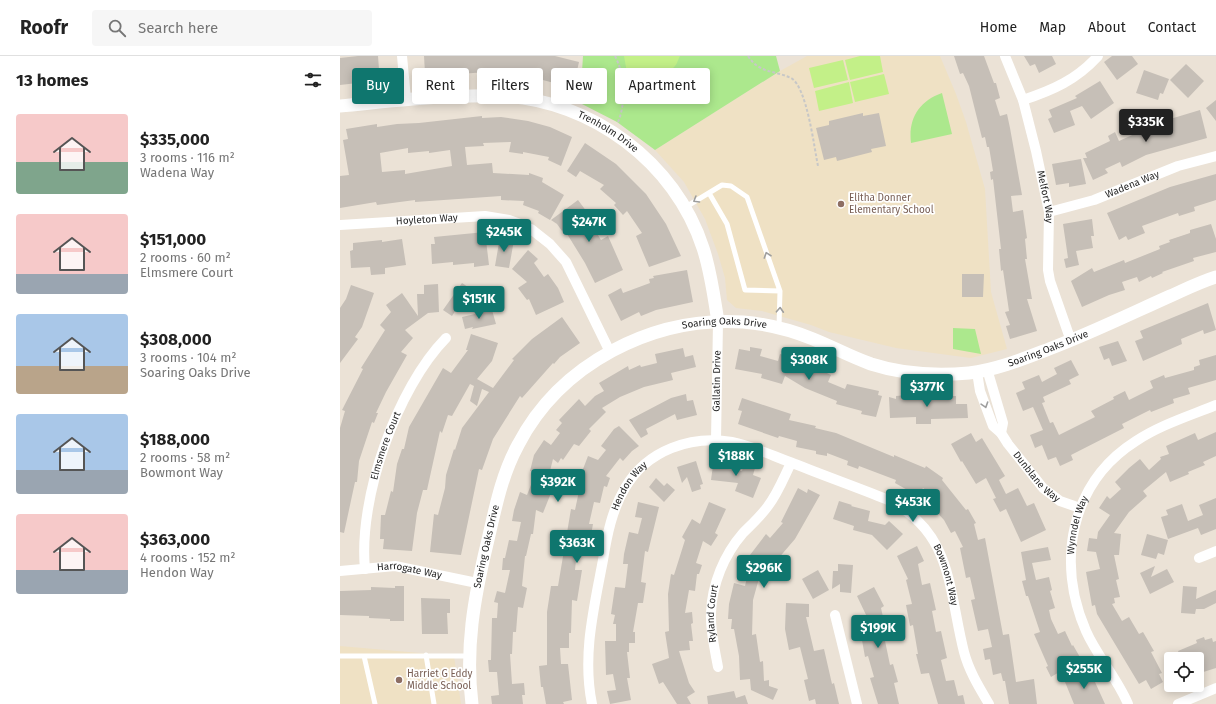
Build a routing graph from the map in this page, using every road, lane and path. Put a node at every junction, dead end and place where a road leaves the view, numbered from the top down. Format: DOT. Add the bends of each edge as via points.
graph roads {
  1 [pos="402,56"];
  2 [pos="615,56"];
  3 [pos="748,56"];
  4 [pos="1005,56"];
  5 [pos="1098,56"];
  6 [pos="406,99"];
  7 [pos="1023,100"];
  8 [pos="340,106"];
  9 [pos="613,132"];
  10 [pos="1216,156"];
  11 [pos="818,166"];
  12 [pos="709,193"];
  13 [pos="684,208"];
  14 [pos="1049,212"];
  15 [pos="340,225"];
  16 [pos="1216,277"];
  17 [pos="780,291"];
  18 [pos="718,322"];
  19 [pos="779,328"];
  20 [pos="446,338"];
  21 [pos="1071,341"];
  22 [pos="610,352"];
  23 [pos="982,370"];
  24 [pos="1216,405"];
  25 [pos="716,440"];
  26 [pos="791,463"];
  27 [pos="1080,508"];
  28 [pos="1216,550"];
  29 [pos="1199,558"];
  30 [pos="365,568"];
  31 [pos="340,571"];
  32 [pos="477,582"];
  33 [pos="835,616"];
  34 [pos="426,655"];
  35 [pos="340,656"];
  36 [pos="364,656"];
  37 [pos="469,656"];
  38 [pos="718,667"];
  39 [pos="1216,688"];
  40 [pos="375,704"];
  41 [pos="434,704"];
  42 [pos="472,704"];
  43 [pos="592,704"];
  44 [pos="857,704"];
  45 [pos="989,704"];
  46 [pos="1128,704"];
  47 [pos="1178,704"];
  1 -- 6 [label="street"];
  2 -- 9 [label="path" via="619,63 624,92 622,112"];
  3 -- 11 [label="path" via="759,68 792,79 801,91"];
  4 -- 7 [label="street, Melfort Way"];
  5 -- 7 [label="street" via="1066,83"];
  6 -- 8 [label="street, Trenholm Drive"];
  6 -- 9 [label="street, Trenholm Drive" via="484,96 528,99 575,112"];
  7 -- 14 [label="street, Melfort Way"];
  9 -- 13 [label="street, Trenholm Drive" via="648,159"];
  10 -- 14 [label="street, Wadena Way" via="1178,166 1100,198"];
  12 -- 13 [label="lane, one-way"];
  12 -- 17 [label="lane" via="727,224 745,290"];
  17 -- 12 [label="lane, one-way" via="747,197 731,186 722,186"];
  13 -- 18 [label="street, Trenholm Drive" via="704,252"];
  14 -- 21 [label="street, Melfort Way" via="1048,270"];
  15 -- 22 [label="street, Hoyleton Way" via="485,216 531,229 550,244 566,262"];
  16 -- 21 [label="street, Soaring Oaks Drive"];
  19 -- 17 [label="lane, one-way"];
  18 -- 19 [label="street, Soaring Oaks Drive" via="743,322"];
  18 -- 22 [label="street, Soaring Oaks Drive" via="675,327"];
  18 -- 25 [label="street, Gallatin Drive"];
  19 -- 23 [label="street, Soaring Oaks Drive" via="815,340 870,364 894,370 944,374"];
  20 -- 30 [label="street, Elmsmere Court" via="431,353 418,374 386,438 365,529"];
  21 -- 23 [label="street, Soaring Oaks Drive" via="1012,363"];
  22 -- 32 [label="street, Soaring Oaks Drive" via="589,364 552,396 537,414 518,445 500,490"];
  23 -- 27 [label="street, Dunblane Way" via="1003,423 1002,433 1008,444 1043,488 1060,501"];
  24 -- 27 [label="street, Wynndel Way" via="1152,432 1125,448 1107,465"];
  25 -- 26 [label="street, Bowmont Way" via="746,446"];
  25 -- 43 [label="street, Hendon Way" via="680,444 658,454 640,469 620,498 608,532 589,635 588,671"];
  26 -- 38 [label="street, Ryland Court" via="771,502 731,549 717,579 712,601 711,624"];
  26 -- 45 [label="street, Bowmont Way" via="886,498 907,510 924,526 942,556 966,658 971,673"];
  27 -- 46 [label="street, Wynndel Way" via="1073,531 1070,556 1073,593 1086,632"];
  28 -- 29 [label="street"];
  30 -- 31 [label="street, Harrogate Way"];
  30 -- 32 [label="street, Harrogate Way" via="406,567"];
  32 -- 37 [label="street, Soaring Oaks Drive"];
  33 -- 44 [label="street"];
  34 -- 36 [label="lane"];
  34 -- 37 [label="lane"];
  34 -- 41 [label="lane"];
  35 -- 36 [label="lane"];
  36 -- 40 [label="lane"];
  37 -- 42 [label="street, Soaring Oaks Drive"];
  39 -- 47 [label="street"];
}
